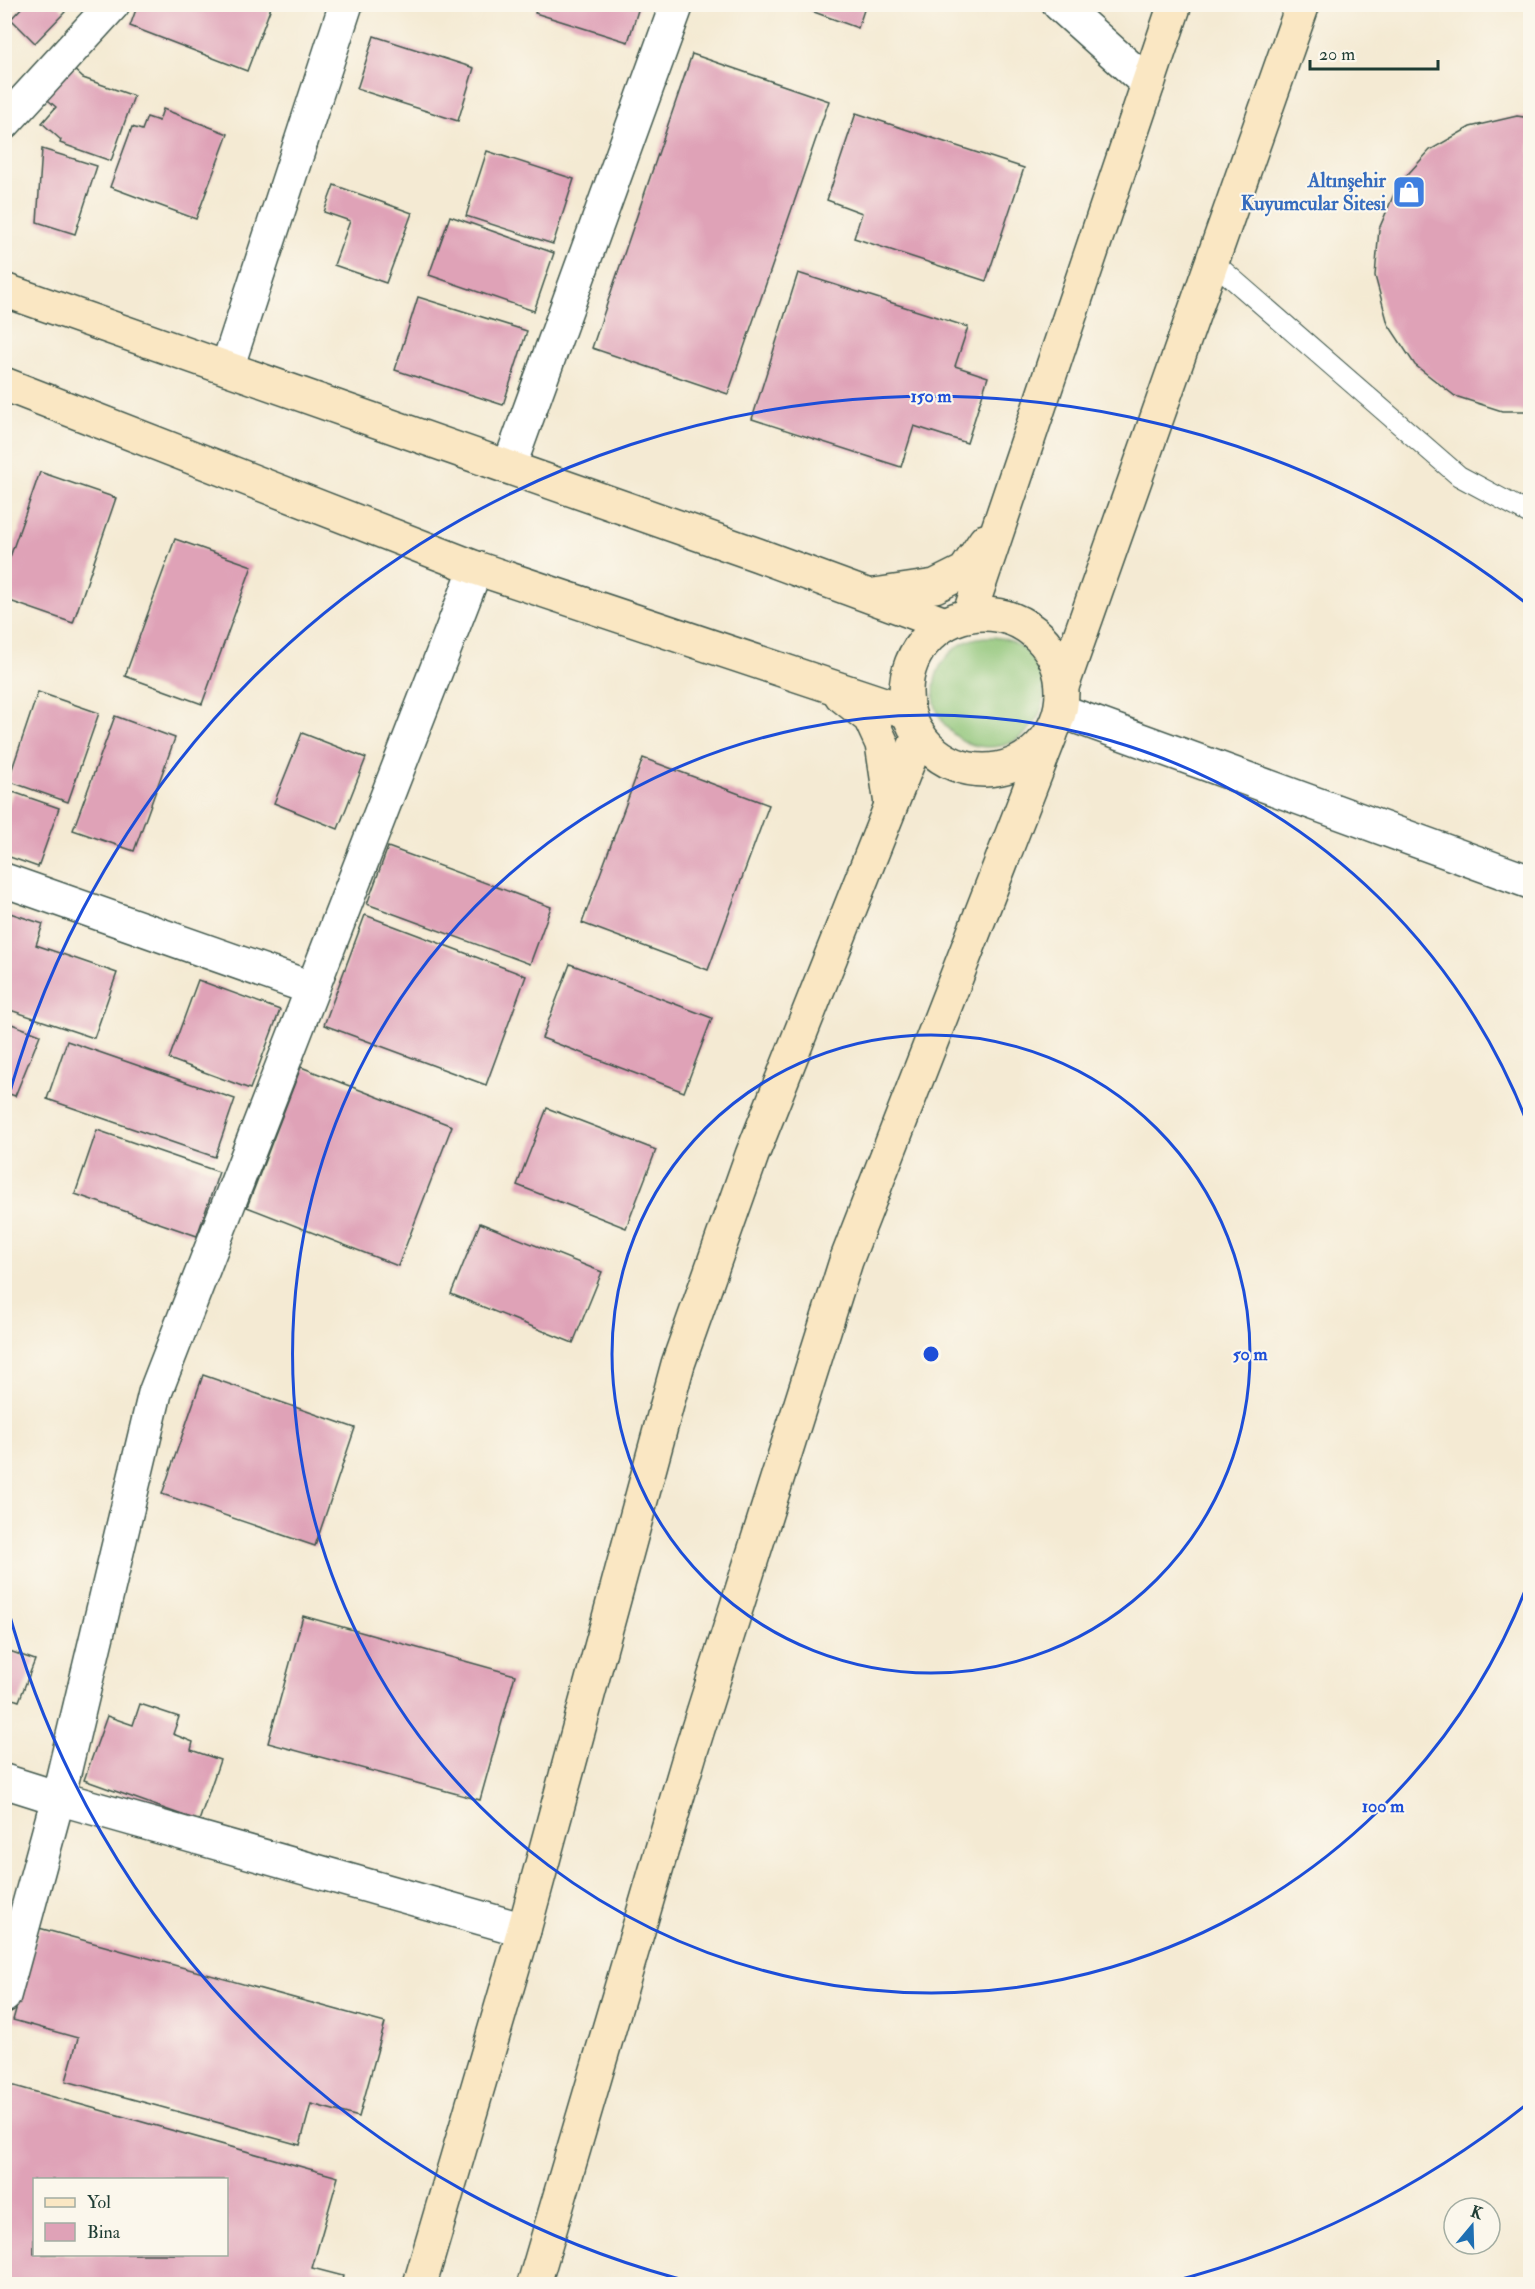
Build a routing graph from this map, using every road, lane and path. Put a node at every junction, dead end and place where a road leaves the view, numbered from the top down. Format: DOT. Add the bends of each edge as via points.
graph roads {
  1 [pos="113,4"];
  2 [pos="346,4"];
  3 [pos="676,4"];
  4 [pos="1059,4"];
  5 [pos="1175,4"];
  6 [pos="1303,4"];
  7 [pos="1148,84"];
  8 [pos="4,123"];
  9 [pos="1212,261"];
  10 [pos="4,291"];
  11 [pos="227,368"];
  12 [pos="4,384"];
  13 [pos="509,467"];
  14 [pos="1530,514"];
  15 [pos="1000,520"];
  16 [pos="476,568"];
  17 [pos="870,596"];
  18 [pos="957,619"];
  19 [pos="831,686"];
  20 [pos="1058,710"];
  21 [pos="914,724"];
  22 [pos="891,806"];
  23 [pos="4,880"];
  24 [pos="1530,882"];
  25 [pos="311,988"];
  26 [pos="4,1780"];
  27 [pos="58,1798"];
  28 [pos="524,1930"];
  29 [pos="4,1996"];
  30 [pos="420,2284"];
  31 [pos="534,2284"];
  1 -- 8 [label="street"];
  2 -- 11 [label="street"];
  3 -- 13 [label="street"];
  4 -- 7 [label="street"];
  5 -- 7 [label="main road"];
  6 -- 9 [label="main road"];
  7 -- 15 [label="main road"];
  9 -- 14 [label="lane" via="1459,476"];
  9 -- 20 [label="main road"];
  10 -- 11 [label="main road"];
  11 -- 13 [label="main road"];
  12 -- 16 [label="main road"];
  13 -- 17 [label="main road"];
  15 -- 17 [label="main road" via="965,571 935,586"];
  15 -- 18 [label="main road"];
  16 -- 19 [label="main road"];
  16 -- 25 [label="street"];
  17 -- 18 [label="main road"];
  18 -- 20 [label="main road" via="996,614 1021,622 1041,638 1056,660"];
  18 -- 21 [label="main road" via="925,640 912,662 906,687"];
  19 -- 21 [label="main road"];
  19 -- 22 [label="main road" via="870,718 882,744"];
  20 -- 21 [label="main road" via="1033,754 1010,766 985,770 960,766 937,754"];
  20 -- 24 [label="street"];
  20 -- 31 [label="main road" via="846,1261 690,1754"];
  21 -- 22 [label="main road"];
  22 -- 28 [label="main road" via="752,1155 678,1364"];
  23 -- 25 [label="street"];
  25 -- 27 [label="street" via="155,1393"];
  26 -- 27 [label="street"];
  27 -- 28 [label="street"];
  27 -- 29 [label="street"];
  28 -- 30 [label="main road"];
}
